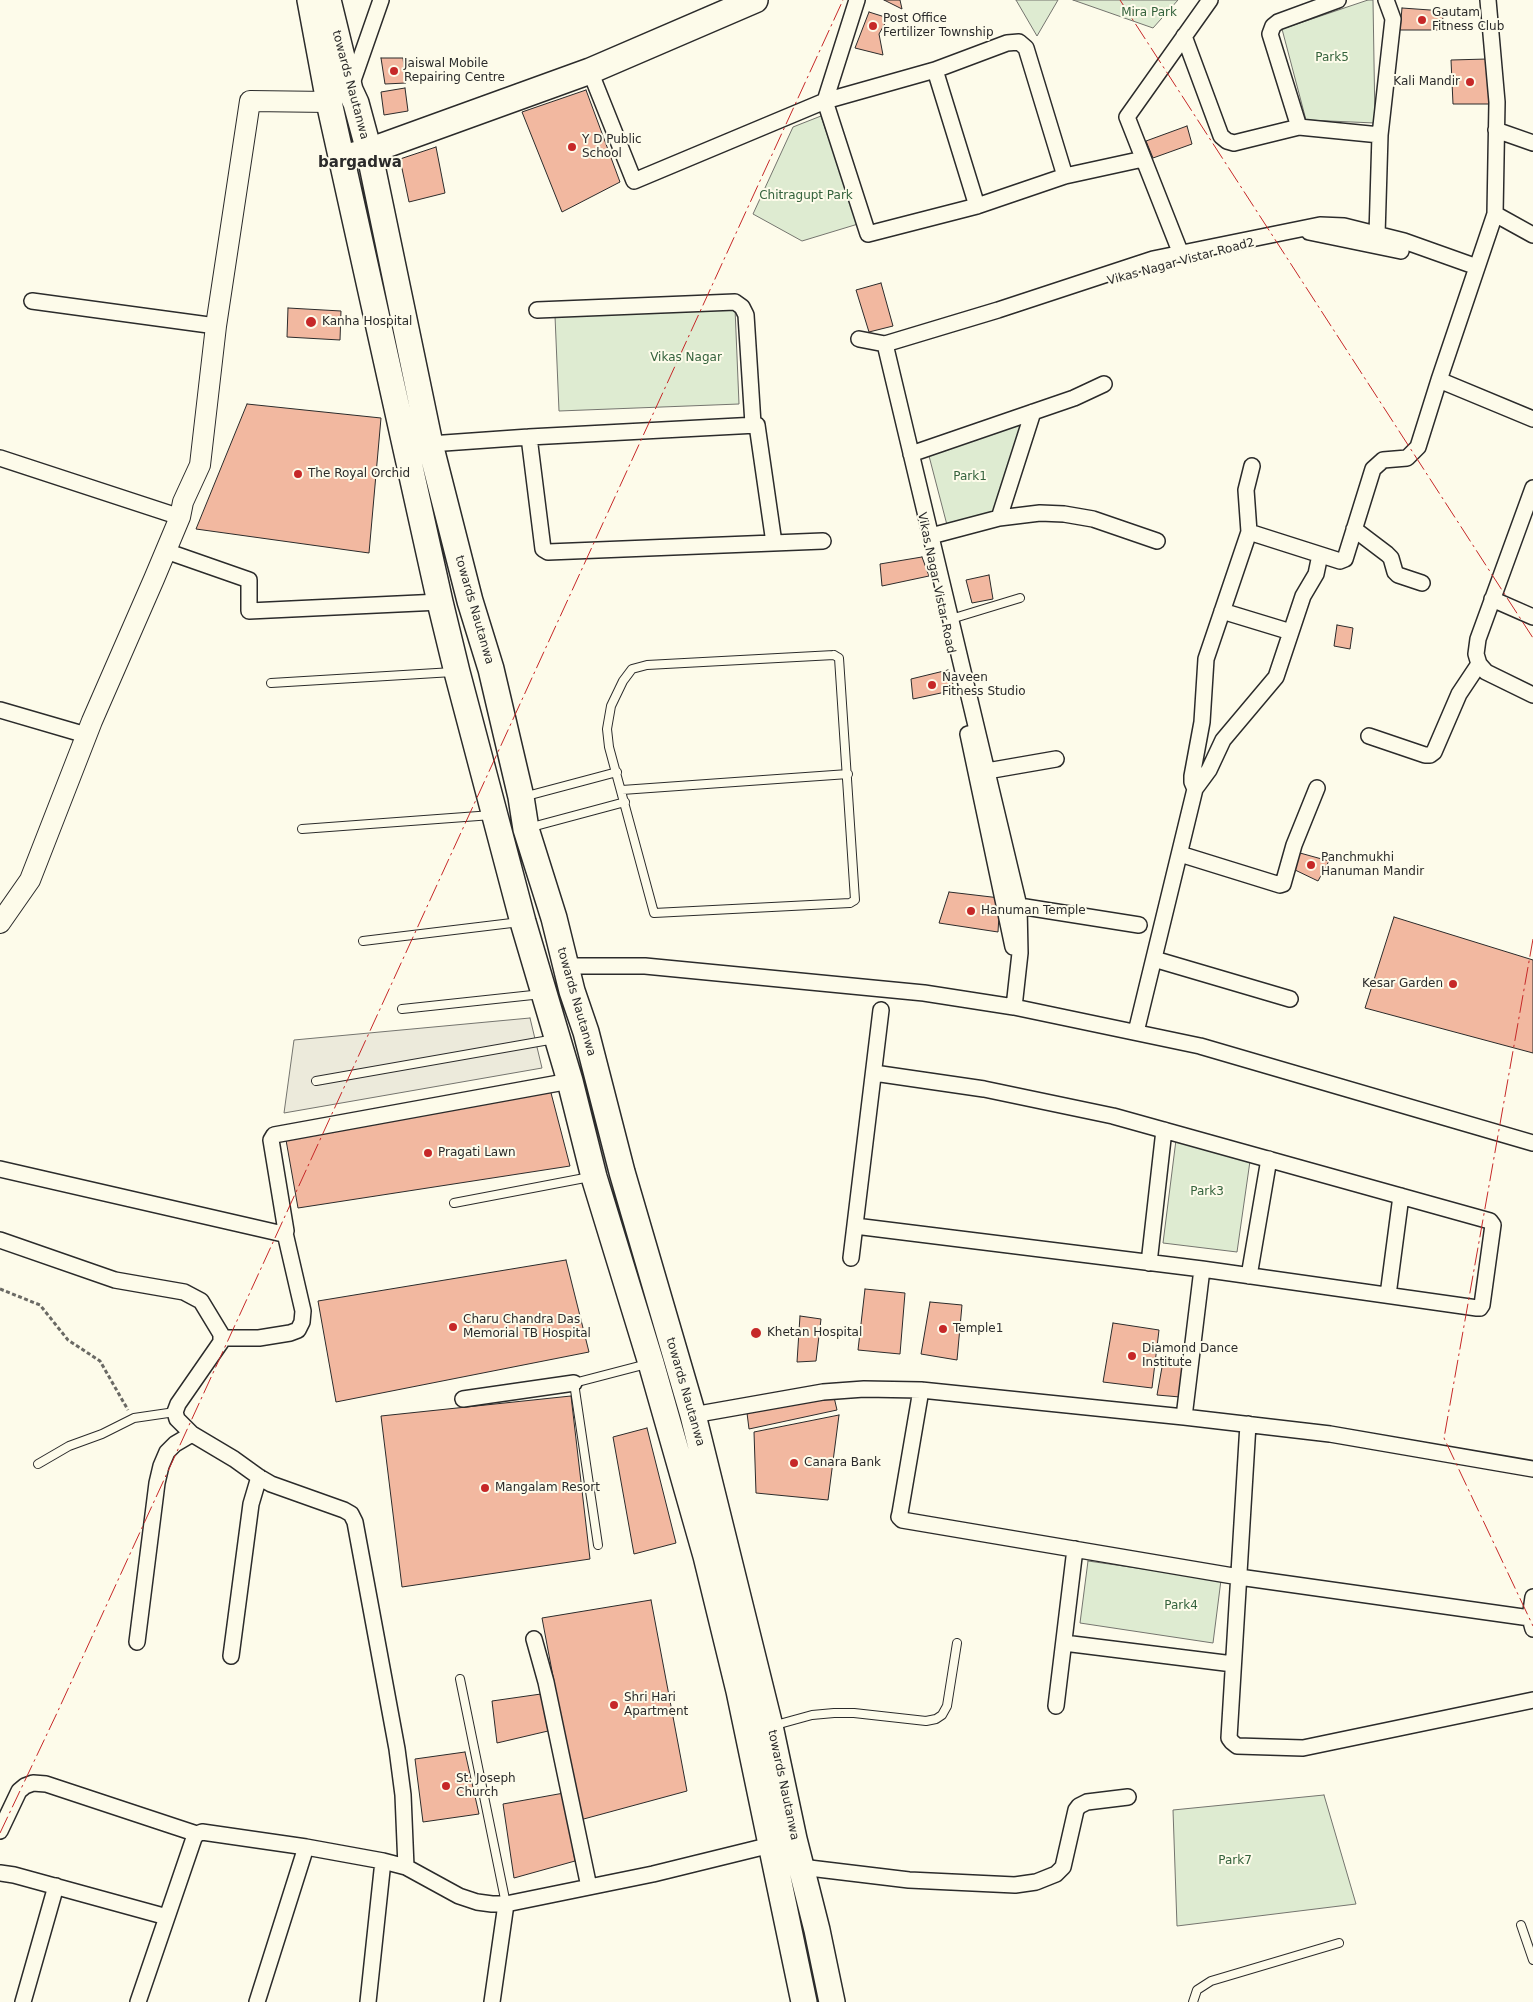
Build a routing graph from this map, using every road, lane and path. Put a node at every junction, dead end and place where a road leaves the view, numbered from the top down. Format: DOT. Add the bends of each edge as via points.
graph roads {
  1 [pos="310,0"];
  2 [pos="328,0"];
  3 [pos="381,0"];
  4 [pos="754,0"];
  5 [pos="858,0"];
  6 [pos="1210,0"];
  7 [pos="1338,0"];
  8 [pos="1386,0"];
  9 [pos="1488,0"];
  10 [pos="716,8"];
  11 [pos="1184,36"];
  12 [pos="935,70"];
  13 [pos="590,71"];
  14 [pos="340,96"];
  15 [pos="825,101"];
  16 [pos="1299,127"];
  17 [pos="1496,130"];
  18 [pos="1380,135"];
  19 [pos="1533,143"];
  20 [pos="369,151"];
  21 [pos="342,157"];
  22 [pos="1143,159"];
  23 [pos="1065,176"];
  24 [pos="977,206"];
  25 [pos="1495,214"];
  26 [pos="1297,230"];
  27 [pos="1377,235"];
  28 [pos="1533,236"];
  29 [pos="1182,254"];
  30 [pos="1472,265"];
  31 [pos="32,301"];
  32 [pos="537,310"];
  33 [pos="216,326"];
  34 [pos="858,339"];
  35 [pos="891,342"];
  36 [pos="1439,380"];
  37 [pos="1104,384"];
  38 [pos="1033,412"];
  39 [pos="1533,419"];
  40 [pos="753,424"];
  41 [pos="529,437"];
  42 [pos="430,444"];
  43 [pos="911,454"];
  44 [pos="0,458"];
  45 [pos="1252,466"];
  46 [pos="1533,488"];
  47 [pos="180,517"];
  48 [pos="999,518"];
  49 [pos="1354,529"];
  50 [pos="1249,532"];
  51 [pos="931,536"];
  52 [pos="1157,540"];
  53 [pos="823,541"];
  54 [pos="774,543"];
  55 [pos="166,550"];
  56 [pos="1320,555"];
  57 [pos="1422,584"];
  58 [pos="1020,598"];
  59 [pos="1492,599"];
  60 [pos="440,602"];
  61 [pos="1222,611"];
  62 [pos="1533,617"];
  63 [pos="950,619"];
  64 [pos="1291,632"];
  65 [pos="1479,664"];
  66 [pos="457,672"];
  67 [pos="271,683"];
  68 [pos="1533,695"];
  69 [pos="0,710"];
  70 [pos="86,735"];
  71 [pos="1368,736"];
  72 [pos="1056,759"];
  73 [pos="987,771"];
  74 [pos="616,772"];
  75 [pos="848,774"];
  76 [pos="1317,788"];
  77 [pos="1195,789"];
  78 [pos="622,790"];
  79 [pos="522,797"];
  80 [pos="625,802"];
  81 [pos="496,815"];
  82 [pos="302,828"];
  83 [pos="526,828"];
  84 [pos="1180,854"];
  85 [pos="1019,906"];
  86 [pos="523,922"];
  87 [pos="0,923"];
  88 [pos="1139,925"];
  89 [pos="363,941"];
  90 [pos="1154,959"];
  91 [pos="565,966"];
  92 [pos="1018,969"];
  93 [pos="543,994"];
  94 [pos="1290,999"];
  95 [pos="1014,1007"];
  96 [pos="402,1009"];
  97 [pos="881,1010"];
  98 [pos="1136,1032"];
  99 [pos="558,1038"];
  100 [pos="874,1073"];
  101 [pos="316,1081"];
  102 [pos="570,1081"];
  103 [pos="1164,1130"];
  104 [pos="1533,1143"];
  105 [pos="1269,1159"];
  106 [pos="0,1169"];
  107 [pos="594,1177"];
  108 [pos="1401,1196"];
  109 [pos="454,1203"];
  110 [pos="856,1226"];
  111 [pos="285,1233"];
  112 [pos="0,1240"];
  113 [pos="851,1258"];
  114 [pos="1149,1262"];
  115 [pos="1202,1269"];
  116 [pos="1249,1276"];
  117 [pos="0,1289"];
  118 [pos="1388,1296"];
  119 [pos="221,1338"];
  120 [pos="651,1363"];
  121 [pos="574,1383"];
  122 [pos="921,1390"];
  123 [pos="463,1399"];
  124 [pos="176,1412"];
  125 [pos="693,1415"];
  126 [pos="1184,1417"];
  127 [pos="134,1418"];
  128 [pos="1248,1424"];
  129 [pos="192,1434"];
  130 [pos="38,1464"];
  131 [pos="1533,1469"];
  132 [pos="259,1477"];
  133 [pos="598,1545"];
  134 [pos="1075,1549"];
  135 [pos="1238,1577"];
  136 [pos="1533,1597"];
  137 [pos="1531,1623"];
  138 [pos="534,1639"];
  139 [pos="137,1642"];
  140 [pos="957,1643"];
  141 [pos="1064,1643"];
  142 [pos="231,1656"];
  143 [pos="1233,1664"];
  144 [pos="460,1679"];
  145 [pos="1533,1700"];
  146 [pos="1056,1706"];
  147 [pos="770,1726"];
  148 [pos="1128,1797"];
  149 [pos="0,1832"];
  150 [pos="197,1834"];
  151 [pos="772,1845"];
  152 [pos="306,1847"];
  153 [pos="382,1861"];
  154 [pos="801,1867"];
  155 [pos="406,1868"];
  156 [pos="0,1873"];
  157 [pos="56,1886"];
  158 [pos="589,1887"];
  159 [pos="506,1904"];
  160 [pos="167,1917"];
  161 [pos="1521,1925"];
  162 [pos="1339,1943"];
  163 [pos="1533,1960"];
  164 [pos="22,2002"];
  165 [pos="138,2002"];
  166 [pos="257,2002"];
  167 [pos="368,2002"];
  168 [pos="492,2002"];
  169 [pos="804,2002"];
  170 [pos="832,2002"];
  171 [pos="1193,2002"];
  1 -- 14 [label="main road"];
  2 -- 14 [label="main road, towards Nautanwa"];
  3 -- 14 [label="street"];
  4 -- 10 [label="main road"];
  5 -- 15 [label="street"];
  6 -- 11 [label="street"];
  7 -- 16 [label="street" via="1278,22 1270,34"];
  8 -- 18 [label="street" via="1393,20"];
  9 -- 17 [label="street" via="1497,102"];
  10 -- 13 [label="main road"];
  11 -- 16 [label="street" via="1221,136 1227,141 1234,143"];
  11 -- 22 [label="street" via="1127,117"];
  12 -- 15 [label="street"];
  12 -- 23 [label="street" via="1007,43 1019,42 1026,48"];
  12 -- 24 [label="street"];
  13 -- 15 [label="street" via="634,181"];
  13 -- 20 [label="main road"];
  14 -- 20 [label="main road, towards Nautanwa" via="356,102"];
  14 -- 21 [label="main road"];
  14 -- 33 [label="street" via="250,100"];
  15 -- 24 [label="street" via="868,234"];
  16 -- 18 [label="street"];
  17 -- 19 [label="street"];
  17 -- 25 [label="street"];
  18 -- 27 [label="street"];
  20 -- 21 [label="main road"];
  20 -- 42 [label="main road, towards Nautanwa"];
  21 -- 60 [label="main road"];
  22 -- 23 [label="street"];
  22 -- 29 [label="street"];
  23 -- 24 [label="street"];
  25 -- 28 [label="street"];
  25 -- 30 [label="street"];
  26 -- 27 [label="street" via="1320,225 1344,226"];
  26 -- 29 [label="street"];
  26 -- 30 [label="street, Vikas Nagar Vistar Road2"];
  26 -- 35 [label="street, Vikas Nagar Vistar Road2"];
  27 -- 30 [label="street"];
  29 -- 35 [label="street" via="1154,259"];
  30 -- 36 [label="street"];
  31 -- 33 [label="street"];
  32 -- 40 [label="street" via="735,302 746,315"];
  33 -- 47 [label="street" via="200,465 183,502"];
  34 -- 35 [label="street"];
  35 -- 43 [label="street"];
  35 -- 92 [label="street, Vikas Nagar Vistar Road"];
  36 -- 39 [label="street"];
  36 -- 49 [label="street" via="1418,447 1406,458 1383,460 1373,469"];
  37 -- 38 [label="street"];
  38 -- 43 [label="street"];
  38 -- 48 [label="street"];
  40 -- 41 [label="street"];
  40 -- 54 [label="street" via="759,428"];
  41 -- 42 [label="street"];
  41 -- 54 [label="street" via="545,550"];
  42 -- 79 [label="main road, towards Nautanwa"];
  43 -- 51 [label="street"];
  44 -- 47 [label="street"];
  45 -- 50 [label="street" via="1246,490"];
  46 -- 59 [label="street"];
  47 -- 55 [label="street"];
  48 -- 51 [label="street"];
  48 -- 52 [label="street" via="1064,514 1093,519"];
  49 -- 56 [label="street" via="1345,559 1340,561"];
  49 -- 57 [label="street" via="1387,554 1398,576"];
  50 -- 56 [label="street"];
  50 -- 61 [label="street"];
  51 -- 63 [label="street"];
  53 -- 54 [label="street"];
  55 -- 60 [label="street" via="249,580 249,611"];
  55 -- 70 [label="street"];
  56 -- 64 [label="street" via="1316,574 1303,596"];
  58 -- 63 [label="lane"];
  59 -- 62 [label="street"];
  59 -- 65 [label="street" via="1478,639 1476,654"];
  60 -- 66 [label="main road"];
  61 -- 64 [label="street"];
  61 -- 77 [label="street" via="1206,659 1202,722 1192,776"];
  63 -- 73 [label="street"];
  64 -- 77 [label="street" via="1276,677 1223,740 1209,770"];
  65 -- 68 [label="street" via="1494,677"];
  65 -- 71 [label="street" via="1459,694 1434,752 1424,755"];
  66 -- 67 [label="lane"];
  66 -- 81 [label="main road"];
  69 -- 70 [label="street"];
  70 -- 87 [label="street" via="30,880"];
  72 -- 73 [label="street"];
  73 -- 85 [label="street"];
  74 -- 75 [label="lane" via="609,747 608,717 623,680 632,669 647,665 834,655 839,658"];
  74 -- 78 [label="lane"];
  74 -- 79 [label="lane"];
  75 -- 78 [label="lane"];
  75 -- 80 [label="lane" via="856,897 850,903 654,913"];
  76 -- 84 [label="street" via="1294,845 1284,884"];
  77 -- 84 [label="street"];
  78 -- 80 [label="lane"];
  79 -- 83 [label="main road, towards Nautanwa"];
  80 -- 83 [label="lane"];
  81 -- 82 [label="lane"];
  81 -- 86 [label="main road"];
  83 -- 91 [label="main road, towards Nautanwa"];
  84 -- 90 [label="street"];
  85 -- 88 [label="street"];
  85 -- 92 [label="street"];
  86 -- 89 [label="lane"];
  86 -- 93 [label="main road"];
  90 -- 94 [label="street"];
  90 -- 98 [label="street"];
  91 -- 95 [label="street" via="645,966 924,993"];
  91 -- 125 [label="main road, towards Nautanwa"];
  92 -- 95 [label="street"];
  93 -- 96 [label="lane"];
  93 -- 99 [label="main road"];
  95 -- 98 [label="street"];
  97 -- 100 [label="street"];
  98 -- 104 [label="street" via="1200,1046"];
  99 -- 101 [label="lane"];
  99 -- 102 [label="main road"];
  100 -- 103 [label="street" via="1043,1100"];
  100 -- 110 [label="street"];
  102 -- 107 [label="main road"];
  102 -- 111 [label="street" via="274,1136 271,1140"];
  103 -- 105 [label="street"];
  103 -- 114 [label="street"];
  105 -- 108 [label="street"];
  105 -- 116 [label="street"];
  106 -- 111 [label="street"];
  107 -- 109 [label="lane"];
  107 -- 120 [label="main road"];
  108 -- 118 [label="street"];
  108 -- 118 [label="street" via="1490,1221 1493,1225 1480,1308"];
  110 -- 113 [label="street"];
  110 -- 114 [label="street"];
  111 -- 119 [label="street" via="303,1311 298,1330 259,1338"];
  112 -- 119 [label="street" via="114,1280 184,1292 201,1301"];
  114 -- 115 [label="street"];
  115 -- 116 [label="street"];
  115 -- 126 [label="street"];
  116 -- 118 [label="street"];
  117 -- 127 [label="path" via="40,1305 68,1340 100,1361"];
  119 -- 124 [label="street"];
  120 -- 121 [label="lane"];
  120 -- 151 [label="main road" via="706,1556"];
  121 -- 123 [label="street"];
  121 -- 133 [label="lane"];
  122 -- 125 [label="street" via="864,1388 823,1392"];
  122 -- 126 [label="street"];
  122 -- 134 [label="street" via="899,1517"];
  124 -- 127 [label="lane"];
  124 -- 129 [label="street" via="177,1420"];
  125 -- 147 [label="main road, towards Nautanwa"];
  126 -- 128 [label="street"];
  127 -- 130 [label="lane" via="69,1446"];
  128 -- 131 [label="street" via="1330,1434"];
  128 -- 135 [label="street"];
  129 -- 132 [label="street"];
  129 -- 139 [label="street" via="167,1452 161,1466"];
  132 -- 142 [label="street" via="251,1504"];
  132 -- 155 [label="street" via="344,1510 355,1522 397,1749 403,1795"];
  134 -- 135 [label="street"];
  134 -- 141 [label="street"];
  135 -- 137 [label="street"];
  135 -- 143 [label="street"];
  136 -- 137 [label="street"];
  138 -- 158 [label="street"];
  140 -- 147 [label="lane" via="947,1706 936,1720 926,1722 834,1713"];
  141 -- 143 [label="street"];
  141 -- 146 [label="street"];
  143 -- 145 [label="street" via="1229,1738 1237,1746 1303,1748"];
  144 -- 159 [label="lane"];
  147 -- 154 [label="main road, towards Nautanwa"];
  148 -- 154 [label="street" via="1087,1802 1080,1806 1076,1810 1063,1868 1036,1882 1015,1885 909,1880"];
  149 -- 150 [label="street" via="19,1791 33,1783 46,1784"];
  150 -- 152 [label="street" via="202,1832"];
  150 -- 160 [label="street"];
  151 -- 158 [label="street"];
  151 -- 169 [label="main road"];
  152 -- 153 [label="street"];
  152 -- 166 [label="street"];
  153 -- 155 [label="street"];
  153 -- 167 [label="street"];
  154 -- 170 [label="main road, towards Nautanwa"];
  155 -- 159 [label="street" via="458,1896 477,1902"];
  156 -- 157 [label="street"];
  157 -- 160 [label="street"];
  157 -- 164 [label="street"];
  158 -- 159 [label="street"];
  159 -- 168 [label="street"];
  160 -- 165 [label="street"];
  161 -- 163 [label="lane"];
  162 -- 171 [label="lane" via="1211,1981 1197,1990"];
}
